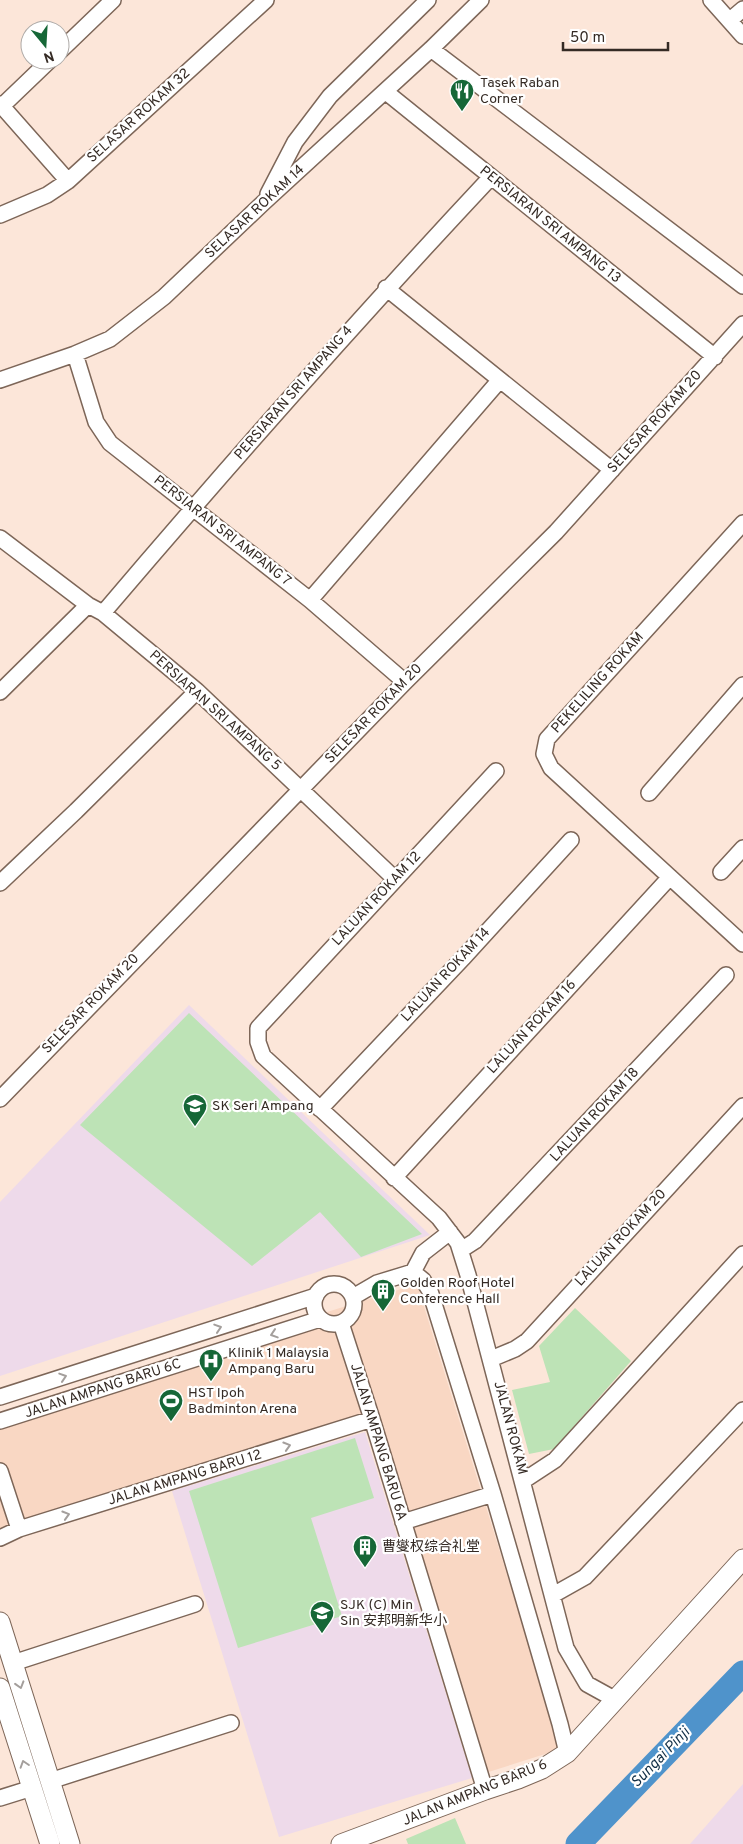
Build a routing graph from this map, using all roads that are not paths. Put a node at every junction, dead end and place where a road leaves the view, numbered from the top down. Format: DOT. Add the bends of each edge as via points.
graph roads {
  1 [pos="113,0"];
  2 [pos="266,0"];
  3 [pos="428,0"];
  4 [pos="481,0"];
  5 [pos="711,0"];
  6 [pos="743,8"];
  7 [pos="730,20"];
  8 [pos="743,36"];
  9 [pos="70,41"];
  10 [pos="432,49"];
  11 [pos="39,70"];
  12 [pos="386,92"];
  13 [pos="1,105"];
  14 [pos="491,177"];
  15 [pos="68,181"];
  16 [pos="263,203"];
  17 [pos="0,215"];
  18 [pos="743,286"];
  19 [pos="386,288"];
  20 [pos="743,324"];
  21 [pos="75,354"];
  22 [pos="715,357"];
  23 [pos="0,380"];
  24 [pos="499,381"];
  25 [pos="612,470"];
  26 [pos="193,508"];
  27 [pos="743,523"];
  28 [pos="0,538"];
  29 [pos="310,600"];
  30 [pos="88,605"];
  31 [pos="103,612"];
  32 [pos="405,682"];
  33 [pos="743,685"];
  34 [pos="197,691"];
  35 [pos="0,692"];
  36 [pos="496,771"];
  37 [pos="300,790"];
  38 [pos="649,793"];
  39 [pos="571,840"];
  40 [pos="743,848"];
  41 [pos="721,872"];
  42 [pos="670,877"];
  43 [pos="395,880"];
  44 [pos="0,883"];
  45 [pos="743,944"];
  46 [pos="726,975"];
  47 [pos="258,1028"];
  48 [pos="0,1098"];
  49 [pos="743,1106"];
  50 [pos="320,1109"];
  51 [pos="394,1178"];
  52 [pos="450,1232"];
  53 [pos="461,1250"];
  54 [pos="743,1254"];
  55 [pos="413,1272"];
  56 [pos="316,1296"];
  57 [pos="353,1297"];
  58 [pos="320,1320"];
  59 [pos="341,1324"];
  60 [pos="491,1359"];
  61 [pos="31,1387"];
  62 [pos="0,1397"];
  63 [pos="0,1402"];
  64 [pos="743,1410"];
  65 [pos="372,1419"];
  66 [pos="0,1422"];
  67 [pos="0,1471"];
  68 [pos="524,1481"];
  69 [pos="493,1494"];
  70 [pos="403,1522"];
  71 [pos="19,1529"];
  72 [pos="0,1538"];
  73 [pos="743,1559"];
  74 [pos="553,1595"];
  75 [pos="195,1604"];
  76 [pos="0,1622"];
  77 [pos="13,1663"];
  78 [pos="0,1688"];
  79 [pos="616,1700"];
  80 [pos="231,1723"];
  81 [pos="566,1754"];
  82 [pos="50,1781"];
  83 [pos="32,1788"];
  84 [pos="485,1790"];
  85 [pos="0,1798"];
  86 [pos="352,1842"];
  87 [pos="50,1844"];
  88 [pos="70,1844"];
  1 -- 9 [label="street"];
  2 -- 15 [label="street, SELASAR ROKAM 32"];
  3 -- 16 [label="street" via="330,96 295,142"];
  4 -- 10 [label="street, SELASAR ROKAM 14"];
  5 -- 7 [label="street"];
  6 -- 7 [label="street"];
  7 -- 8 [label="street"];
  10 -- 12 [label="street, SELASAR ROKAM 14"];
  10 -- 18 [label="street"];
  11 -- 13 [label="street"];
  12 -- 14 [label="street, PERSIARAN SRI AMPANG 13"];
  12 -- 16 [label="street, SELASAR ROKAM 14"];
  13 -- 15 [label="street"];
  14 -- 19 [label="street, PERSIARAN SRI AMPANG 4"];
  14 -- 22 [label="street, PERSIARAN SRI AMPANG 13"];
  15 -- 17 [label="street, SELASAR ROKAM 32" via="47,195"];
  16 -- 21 [label="street, SELASAR ROKAM 14" via="164,298 110,339"];
  19 -- 24 [label="street"];
  19 -- 26 [label="street, PERSIARAN SRI AMPANG 4"];
  20 -- 22 [label="street, SELESAR ROKAM 20"];
  21 -- 23 [label="street, SELASAR ROKAM 14"];
  21 -- 26 [label="street, PERSIARAN SRI AMPANG 7" via="96,422 110,443"];
  22 -- 25 [label="street, SELESAR ROKAM 20"];
  24 -- 25 [label="street"];
  24 -- 29 [label="street"];
  25 -- 32 [label="street, SELESAR ROKAM 20" via="556,532"];
  26 -- 29 [label="street, PERSIARAN SRI AMPANG 7"];
  26 -- 31 [label="street, PERSIARAN SRI AMPANG 4"];
  27 -- 42 [label="street, PEKELILING ROKAM" via="547,739 544,754 551,768"];
  28 -- 30 [label="street, PERSIARAN SRI AMPANG 5"];
  29 -- 32 [label="street, PERSIARAN SRI AMPANG 7"];
  30 -- 31 [label="street, PERSIARAN SRI AMPANG 5"];
  30 -- 35 [label="street"];
  31 -- 34 [label="street, PERSIARAN SRI AMPANG 5"];
  32 -- 37 [label="street, SELESAR ROKAM 20"];
  33 -- 38 [label="street"];
  34 -- 37 [label="street, PERSIARAN SRI AMPANG 5"];
  34 -- 44 [label="street"];
  36 -- 43 [label="street, LALUAN ROKAM 12"];
  37 -- 43 [label="street, PERSIARAN SRI AMPANG 5"];
  37 -- 48 [label="street, SELESAR ROKAM 20"];
  39 -- 50 [label="street, LALUAN ROKAM 14"];
  40 -- 41 [label="street"];
  42 -- 45 [label="street, PEKELILING ROKAM"];
  42 -- 51 [label="street, LALUAN ROKAM 16"];
  43 -- 47 [label="street, LALUAN ROKAM 12"];
  46 -- 53 [label="street, LALUAN ROKAM 18" via="482,1234"];
  47 -- 50 [label="street, JALAN ROKAM" via="263,1056"];
  49 -- 60 [label="street, LALUAN ROKAM 20" via="527,1342"];
  50 -- 51 [label="street, JALAN ROKAM"];
  51 -- 52 [label="street, JALAN ROKAM"];
  52 -- 53 [label="street, JALAN ROKAM"];
  52 -- 55 [label="street" via="423,1253"];
  53 -- 60 [label="street, JALAN ROKAM"];
  54 -- 68 [label="street" via="555,1460"];
  55 -- 57 [label="street" via="377,1283"];
  55 -- 69 [label="street" via="430,1291"];
  56 -- 57 [label="street" via="325,1286 338,1284 350,1291"];
  56 -- 58 [label="street" via="314,1308"];
  61 -- 56 [label="street, one-way"];
  57 -- 59 [label="street" via="354,1310"];
  58 -- 59 [label="street"];
  58 -- 66 [label="street, JALAN AMPANG BARU 6C, one-way"];
  59 -- 65 [label="street, JALAN AMPANG BARU 6A"];
  60 -- 68 [label="street, JALAN ROKAM"];
  61 -- 62 [label="street"];
  61 -- 63 [label="street"];
  64 -- 74 [label="street" via="585,1577"];
  65 -- 70 [label="street, JALAN AMPANG BARU 6A"];
  71 -- 65 [label="street, JALAN AMPANG BARU 12, one-way"];
  67 -- 71 [label="street"];
  68 -- 74 [label="street, JALAN ROKAM"];
  69 -- 70 [label="street"];
  69 -- 81 [label="street"];
  70 -- 84 [label="street, JALAN AMPANG BARU 6A"];
  71 -- 72 [label="street, JALAN AMPANG BARU 12"];
  73 -- 79 [label="main road"];
  74 -- 79 [label="street, JALAN ROKAM" via="566,1648 587,1684"];
  75 -- 77 [label="street"];
  76 -- 77 [label="main road"];
  77 -- 82 [label="main road, one-way"];
  83 -- 78 [label="main road, one-way"];
  79 -- 81 [label="main road, JALAN AMPANG BARU 6"];
  80 -- 82 [label="street"];
  81 -- 84 [label="main road, JALAN AMPANG BARU 6" via="542,1769"];
  82 -- 88 [label="main road"];
  83 -- 85 [label="street"];
  83 -- 87 [label="main road"];
  84 -- 86 [label="main road, JALAN AMPANG BARU 6"];
}
